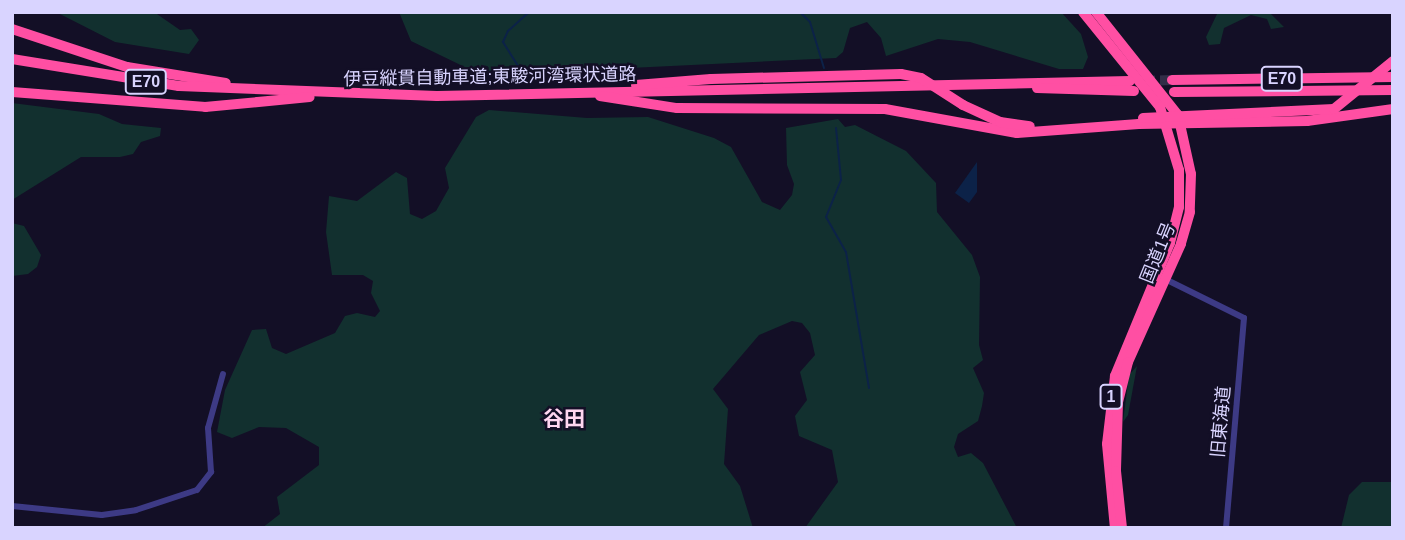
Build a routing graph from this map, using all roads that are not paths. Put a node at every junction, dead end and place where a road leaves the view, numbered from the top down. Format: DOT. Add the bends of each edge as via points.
graph roads {
  1 [pos="1083,12"];
  2 [pos="1096,12"];
  3 [pos="12,29"];
  4 [pos="12,59"];
  5 [pos="1393,61"];
  6 [pos="1393,77"];
  7 [pos="1172,80"];
  8 [pos="711,84"];
  9 [pos="1132,86"];
  10 [pos="1393,90"];
  11 [pos="282,91"];
  12 [pos="12,92"];
  13 [pos="583,92"];
  14 [pos="1174,92"];
  15 [pos="335,94"];
  16 [pos="1393,109"];
  17 [pos="1179,118"];
  18 [pos="1166,120"];
  19 [pos="1161,277"];
  20 [pos="223,374"];
  21 [pos="12,506"];
  22 [pos="1115,528"];
  23 [pos="1122,528"];
  24 [pos="1226,528"];
  1 -- 18 [label="highway, 国道1号 / 1"];
  2 -- 17 [label="highway, 国道1号 / 1" via="1144,66"];
  3 -- 11 [label="highway" via="127,67"];
  4 -- 11 [label="highway, 伊豆縦貫自動車道;東駿河湾環状道路 / E70" via="127,80"];
  5 -- 17 [label="highway, bridge" via="1335,109"];
  6 -- 7 [label="highway, E70"];
  8 -- 9 [label="highway"];
  8 -- 13 [label="highway"];
  8 -- 18 [label="highway, bridge" via="901,74 921,78 962,105 1017,126"];
  10 -- 14 [label="highway, E70"];
  11 -- 15 [label="highway, 伊豆縦貫自動車道;東駿河湾環状道路 / E70"];
  12 -- 15 [label="highway" via="205,107"];
  13 -- 15 [label="highway, 伊豆縦貫自動車道;東駿河湾環状道路 / E70"];
  13 -- 18 [label="highway" via="665,107 885,108 1032,133"];
  16 -- 17 [label="highway" via="1307,121"];
  17 -- 18 [label="highway"];
  17 -- 19 [label="highway, 国道1号 / 1" via="1190,167 1189,212"];
  18 -- 19 [label="highway, 国道1号 / 1" via="1179,170 1179,207"];
  19 -- 22 [label="highway, 国道1号 / 1" via="1122,351 1108,411"];
  19 -- 23 [label="highway, 国道1号 / 1" via="1128,362 1118,402 1116,471"];
  19 -- 24 [label="street, 旧東海道" via="1244,318"];
  20 -- 21 [label="street" via="208,428 211,472 197,490 136,510 102,515"];
}
